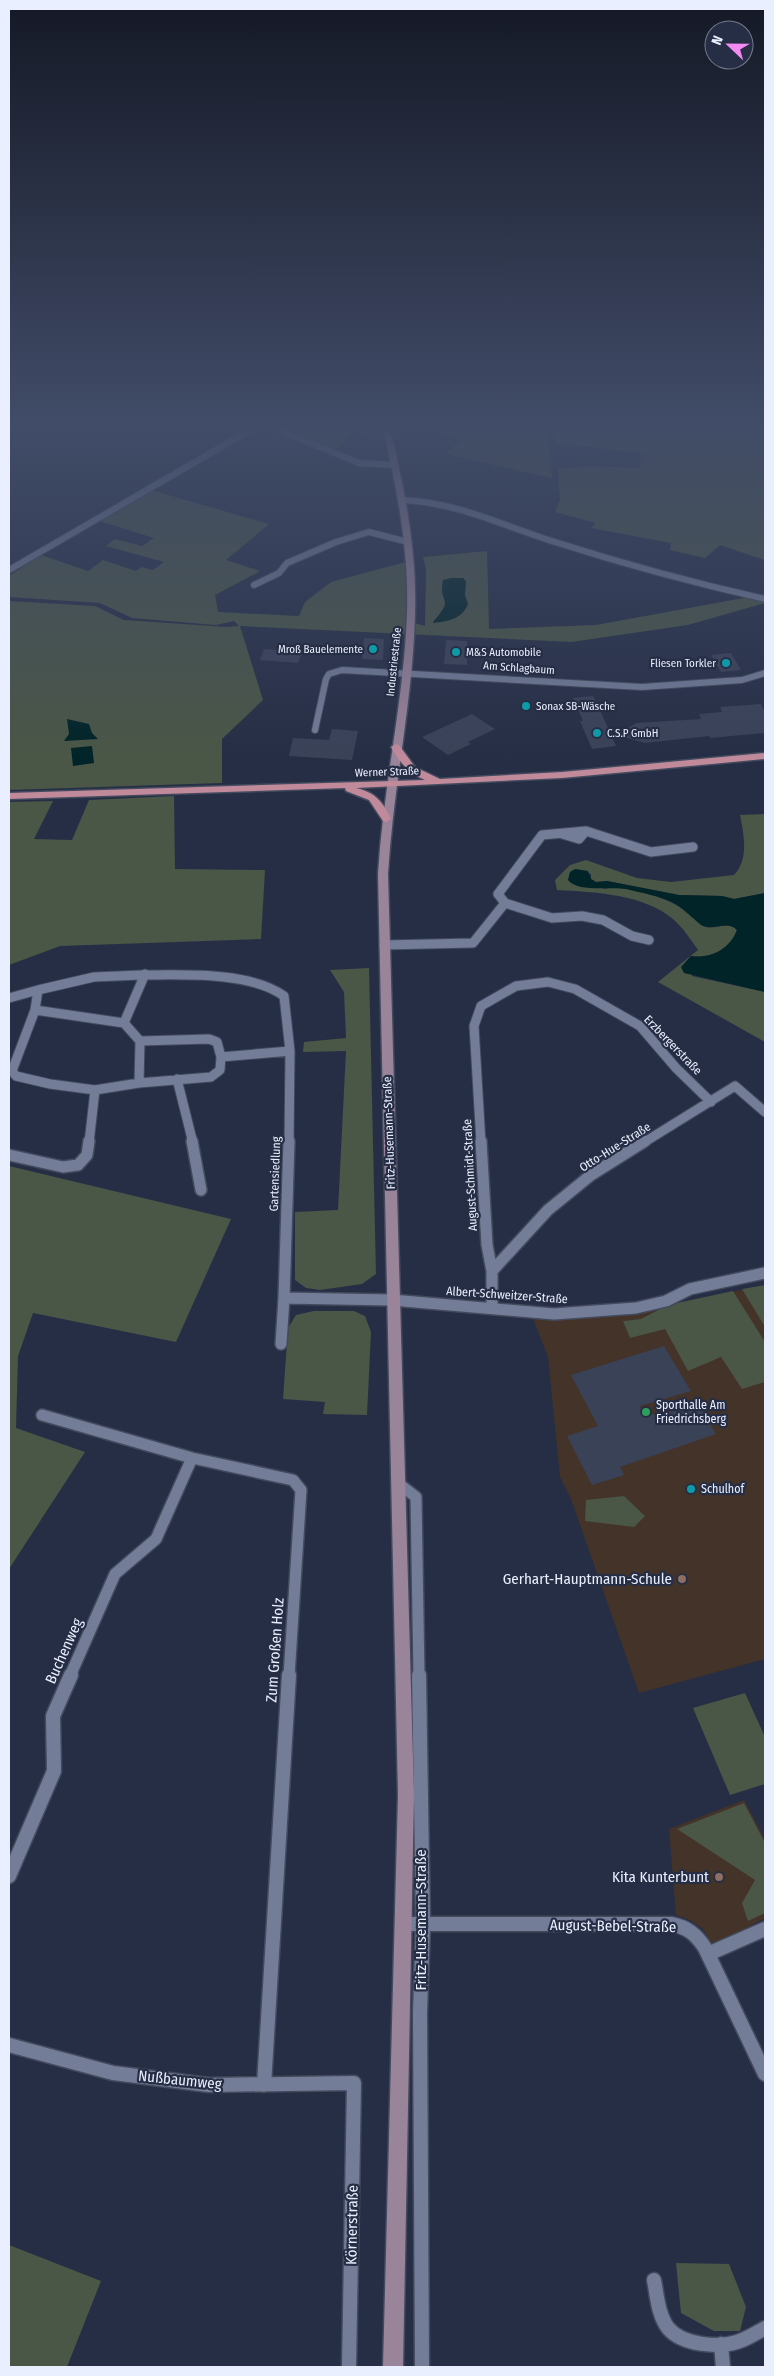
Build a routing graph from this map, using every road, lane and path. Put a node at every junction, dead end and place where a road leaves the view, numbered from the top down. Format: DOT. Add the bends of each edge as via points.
graph roads {
  1 [pos="68,536"];
  2 [pos="357,536"];
  3 [pos="385,536"];
  4 [pos="407,536"];
  5 [pos="536,536"];
  6 [pos="408,542"];
  7 [pos="9,570"];
  8 [pos="254,585"];
  9 [pos="765,599"];
  10 [pos="406,672"];
  11 [pos="765,673"];
  12 [pos="315,730"];
  13 [pos="396,747"];
  14 [pos="765,756"];
  15 [pos="446,782"];
  16 [pos="391,784"];
  17 [pos="329,786"];
  18 [pos="10,796"];
  19 [pos="386,819"];
  20 [pos="693,848"];
  21 [pos="505,903"];
  22 [pos="649,940"];
  23 [pos="384,945"];
  24 [pos="145,974"];
  25 [pos="38,990"];
  26 [pos="9,998"];
  27 [pos="35,1010"];
  28 [pos="124,1023"];
  29 [pos="475,1040"];
  30 [pos="140,1041"];
  31 [pos="290,1051"];
  32 [pos="221,1057"];
  33 [pos="177,1079"];
  34 [pos="139,1082"];
  35 [pos="95,1090"];
  36 [pos="712,1102"];
  37 [pos="765,1112"];
  38 [pos="9,1155"];
  39 [pos="201,1190"];
  40 [pos="492,1271"];
  41 [pos="765,1274"];
  42 [pos="284,1298"];
  43 [pos="392,1300"];
  44 [pos="492,1308"];
  45 [pos="281,1344"];
  46 [pos="42,1415"];
  47 [pos="192,1458"];
  48 [pos="398,1483"];
  49 [pos="9,1876"];
  50 [pos="402,1924"];
  51 [pos="423,1925"];
  52 [pos="765,1929"];
  53 [pos="708,1954"];
  54 [pos="9,2045"];
  55 [pos="765,2074"];
  56 [pos="354,2083"];
  57 [pos="264,2085"];
  58 [pos="654,2280"];
  59 [pos="765,2328"];
  60 [pos="721,2344"];
  61 [pos="349,2367"];
  62 [pos="393,2367"];
  63 [pos="422,2367"];
  64 [pos="723,2367"];
  1 -- 7 [label="street"];
  2 -- 8 [label="street" via="287,563 279,573"];
  3 -- 6 [label="street"];
  4 -- 6 [label="street, Industriestraße"];
  5 -- 9 [label="street" via="700,584"];
  6 -- 10 [label="street, Industriestraße" via="411,614"];
  10 -- 11 [label="street, Am Schlagbaum" via="651,688 742,680"];
  10 -- 12 [label="street, Am Schlagbaum" via="342,670 329,674"];
  10 -- 13 [label="street, Industriestraße"];
  13 -- 15 [label="main road" via="410,768 430,779"];
  13 -- 16 [label="street, Industriestraße"];
  14 -- 15 [label="main road, Werner Straße"];
  15 -- 16 [label="main road, Werner Straße"];
  16 -- 17 [label="main road, Werner Straße"];
  16 -- 19 [label="street, Fritz-Husemann-Straße"];
  17 -- 18 [label="main road, Werner Straße"];
  17 -- 19 [label="main road" via="373,797 379,802"];
  19 -- 23 [label="street, Fritz-Husemann-Straße"];
  20 -- 21 [label="street" via="650,852 586,831 542,835 498,894"];
  21 -- 22 [label="street" via="552,918 582,916 603,920 632,936"];
  21 -- 23 [label="street" via="473,943"];
  23 -- 43 [label="street, Fritz-Husemann-Straße"];
  24 -- 25 [label="street, Gartensiedlung" via="100,976"];
  24 -- 28 [label="street"];
  24 -- 31 [label="street, Gartensiedlung" via="187,975 276,988 284,996"];
  25 -- 26 [label="street, Gartensiedlung"];
  25 -- 27 [label="street"];
  27 -- 28 [label="street"];
  27 -- 35 [label="street" via="12,1068 13,1074 50,1084"];
  28 -- 30 [label="street"];
  29 -- 36 [label="street, Erzbergerstraße" via="476,1016 481,1006 495,996 524,984 561,984 589,995 640,1026 676,1068"];
  29 -- 40 [label="street, August-Schmidt-Straße" via="487,1245"];
  30 -- 32 [label="street" via="209,1038 217,1042"];
  30 -- 34 [label="street"];
  31 -- 32 [label="street"];
  31 -- 42 [label="street, Gartensiedlung"];
  32 -- 33 [label="street" via="220,1070 215,1076"];
  33 -- 34 [label="street"];
  33 -- 39 [label="street"];
  34 -- 35 [label="street"];
  35 -- 38 [label="street" via="87,1155 78,1165 63,1167"];
  36 -- 37 [label="street, Otto-Hue-Straße" via="735,1086"];
  36 -- 40 [label="street, Otto-Hue-Straße" via="591,1175 548,1210"];
  40 -- 44 [label="street, August-Schmidt-Straße"];
  41 -- 44 [label="street, Albert-Schweitzer-Straße" via="690,1289 666,1301 636,1308 554,1314"];
  42 -- 43 [label="street"];
  42 -- 45 [label="street, Gartensiedlung"];
  43 -- 44 [label="street, Albert-Schweitzer-Straße"];
  43 -- 48 [label="street, Fritz-Husemann-Straße"];
  46 -- 47 [label="street, Zum Großen Holz"];
  47 -- 49 [label="street, Buchenweg" via="156,1539 115,1574 103,1600 53,1716 54,1770"];
  47 -- 57 [label="street, Zum Großen Holz" via="286,1476 294,1480 301,1490"];
  48 -- 50 [label="street, Fritz-Husemann-Straße" via="406,1796"];
  48 -- 51 [label="street, Fritz-Husemann-Straße" via="416,1497"];
  50 -- 51 [label="street, August-Bebel-Straße"];
  50 -- 62 [label="street, Fritz-Husemann-Straße"];
  51 -- 53 [label="street, August-Bebel-Straße" via="671,1924 689,1929 698,1936"];
  51 -- 63 [label="street, Fritz-Husemann-Straße" via="420,2012"];
  52 -- 53 [label="street"];
  53 -- 55 [label="street, August-Bebel-Straße"];
  54 -- 57 [label="street, Nußbaumweg" via="113,2073 209,2085"];
  56 -- 57 [label="street, Nußbaumweg"];
  56 -- 61 [label="street, Körnerstraße"];
  58 -- 60 [label="street" via="662,2316 669,2330 702,2343"];
  59 -- 60 [label="street" via="738,2342"];
  60 -- 64 [label="street"];
}
